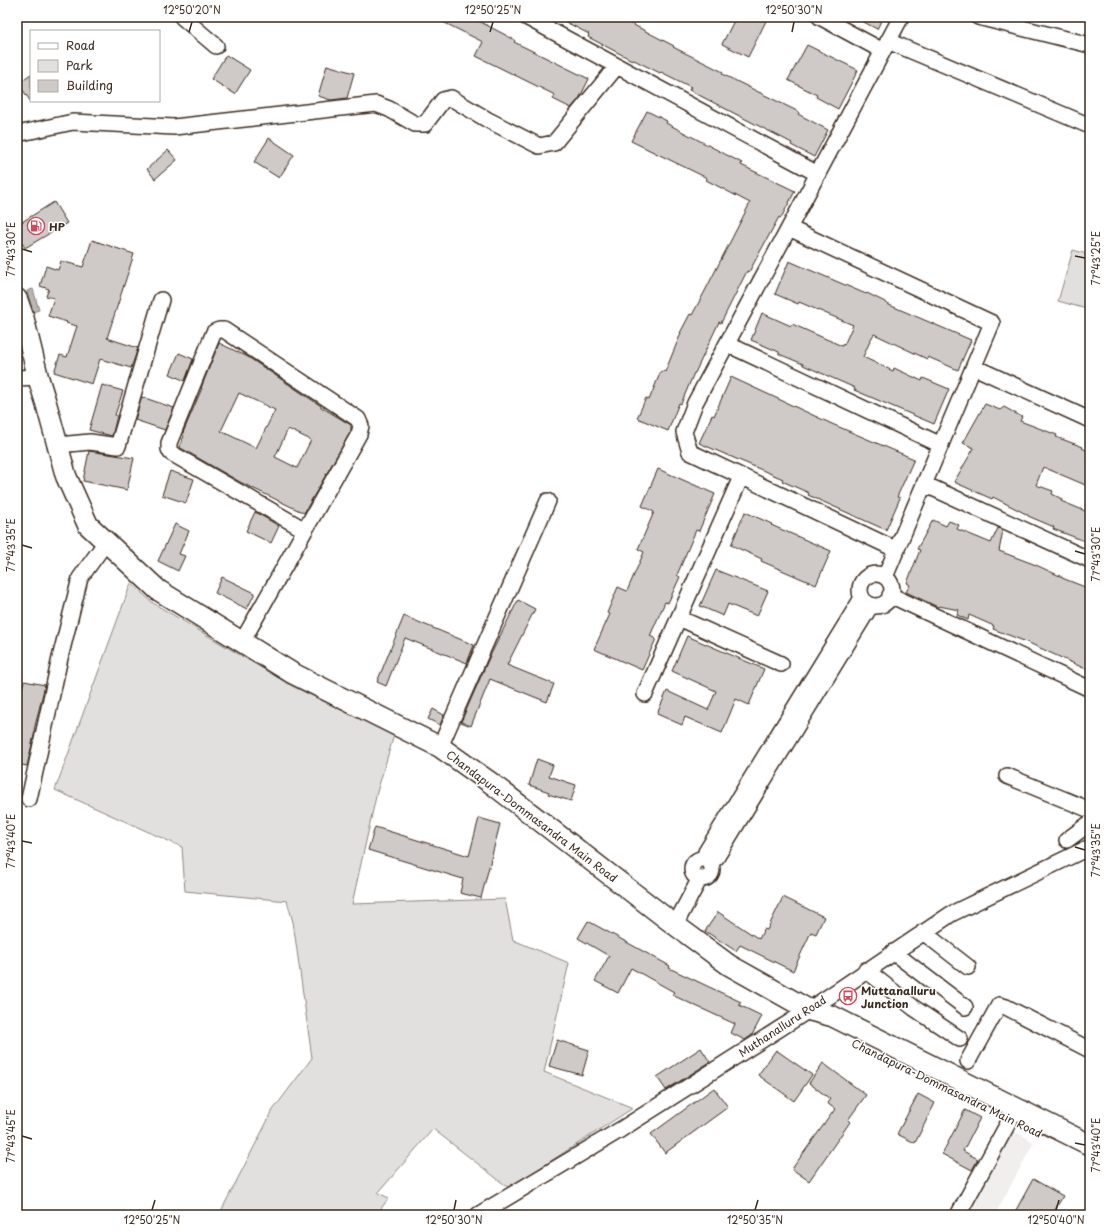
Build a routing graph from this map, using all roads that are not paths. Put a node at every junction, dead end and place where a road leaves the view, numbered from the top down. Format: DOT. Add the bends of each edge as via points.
graph roads {
  1 [pos="182,17"];
  2 [pos="526,17"];
  3 [pos="820,17"];
  4 [pos="901,17"];
  5 [pos="978,17"];
  6 [pos="1090,45"];
  7 [pos="216,46"];
  8 [pos="886,46"];
  9 [pos="617,66"];
  10 [pos="1090,126"];
  11 [pos="17,134"];
  12 [pos="818,174"];
  13 [pos="789,228"];
  14 [pos="17,299"];
  15 [pos="161,300"];
  16 [pos="727,344"];
  17 [pos="974,367"];
  18 [pos="38,377"];
  19 [pos="17,378"];
  20 [pos="1090,420"];
  21 [pos="58,445"];
  22 [pos="941,445"];
  23 [pos="741,477"];
  24 [pos="924,484"];
  25 [pos="548,501"];
  26 [pos="305,530"];
  27 [pos="106,542"];
  28 [pos="897,550"];
  29 [pos="1090,560"];
  30 [pos="885,577"];
  31 [pos="890,595"];
  32 [pos="867,602"];
  33 [pos="679,618"];
  34 [pos="242,642"];
  35 [pos="781,664"];
  36 [pos="1090,689"];
  37 [pos="645,694"];
  38 [pos="440,747"];
  39 [pos="1007,776"];
  40 [pos="29,799"];
  41 [pos="1090,810"];
  42 [pos="1090,823"];
  43 [pos="1067,840"];
  44 [pos="1090,847"];
  45 [pos="671,922"];
  46 [pos="923,932"];
  47 [pos="893,952"];
  48 [pos="968,967"];
  49 [pos="866,970"];
  50 [pos="965,1007"];
  51 [pos="809,1010"];
  52 [pos="960,1039"];
  53 [pos="1090,1050"];
  54 [pos="968,1061"];
  55 [pos="1011,1118"];
  56 [pos="1090,1145"];
  57 [pos="1090,1160"];
  58 [pos="478,1215"];
  59 [pos="958,1215"];
  1 -- 7 [label="street"];
  2 -- 9 [label="street"];
  3 -- 8 [label="street"];
  4 -- 8 [label="street"];
  5 -- 6 [label="street"];
  8 -- 10 [label="street"];
  8 -- 12 [label="street"];
  9 -- 11 [label="street" via="554,143 539,146 451,98 443,100 425,124 415,124 376,104 174,127 73,122"];
  9 -- 12 [label="street"];
  12 -- 13 [label="street"];
  13 -- 16 [label="street"];
  13 -- 17 [label="street" via="992,324"];
  14 -- 18 [label="main road, Chandapura-Dommasandra Main Road"];
  15 -- 21 [label="street" via="118,446 90,442"];
  16 -- 22 [label="street"];
  16 -- 23 [label="street" via="695,403 684,432 690,452"];
  17 -- 20 [label="street"];
  17 -- 22 [label="street"];
  18 -- 19 [label="street"];
  18 -- 21 [label="main road, Chandapura-Dommasandra Main Road"];
  21 -- 27 [label="main road, Chandapura-Dommasandra Main Road" via="66,476 88,525"];
  22 -- 24 [label="street"];
  23 -- 28 [label="street"];
  23 -- 33 [label="street"];
  24 -- 28 [label="street"];
  24 -- 29 [label="street"];
  25 -- 38 [label="street"];
  26 -- 26 [label="street" via="359,434 361,426 358,419 224,330 214,332 169,443 169,449 171,453"];
  26 -- 34 [label="street"];
  27 -- 34 [label="main road, Chandapura-Dommasandra Main Road" via="158,590"];
  27 -- 40 [label="street" via="80,578"];
  28 -- 30 [label="street"];
  30 -- 31 [label="street" via="891,589"];
  30 -- 32 [label="street" via="873,574 863,581 860,593"];
  31 -- 32 [label="street" via="886,602 879,606"];
  31 -- 36 [label="street"];
  32 -- 45 [label="street" via="706,852 708,860 698,859 693,863 691,870 696,878"];
  33 -- 35 [label="street"];
  33 -- 37 [label="street"];
  34 -- 38 [label="main road, Chandapura-Dommasandra Main Road" via="292,673"];
  38 -- 45 [label="main road, Chandapura-Dommasandra Main Road" via="491,783"];
  39 -- 41 [label="street"];
  42 -- 43 [label="street"];
  44 -- 46 [label="street, Muthanalluru Road" via="951,914"];
  45 -- 51 [label="main road, Chandapura-Dommasandra Main Road" via="729,965"];
  46 -- 47 [label="street, Muthanalluru Road"];
  46 -- 48 [label="street"];
  47 -- 49 [label="street, Muthanalluru Road"];
  47 -- 50 [label="street"];
  49 -- 51 [label="street, Muthanalluru Road"];
  49 -- 52 [label="street" via="914,1008"];
  51 -- 55 [label="main road, Chandapura-Dommasandra Main Road" via="823,1027"];
  51 -- 56 [label="main road, Chandapura-Dommasandra Main Road" via="832,1016"];
  51 -- 58 [label="street, Muthanalluru Road" via="620,1130"];
  53 -- 54 [label="street" via="1006,1006 998,1005"];
  55 -- 57 [label="main road, Chandapura-Dommasandra Main Road"];
  55 -- 59 [label="street"];
}
